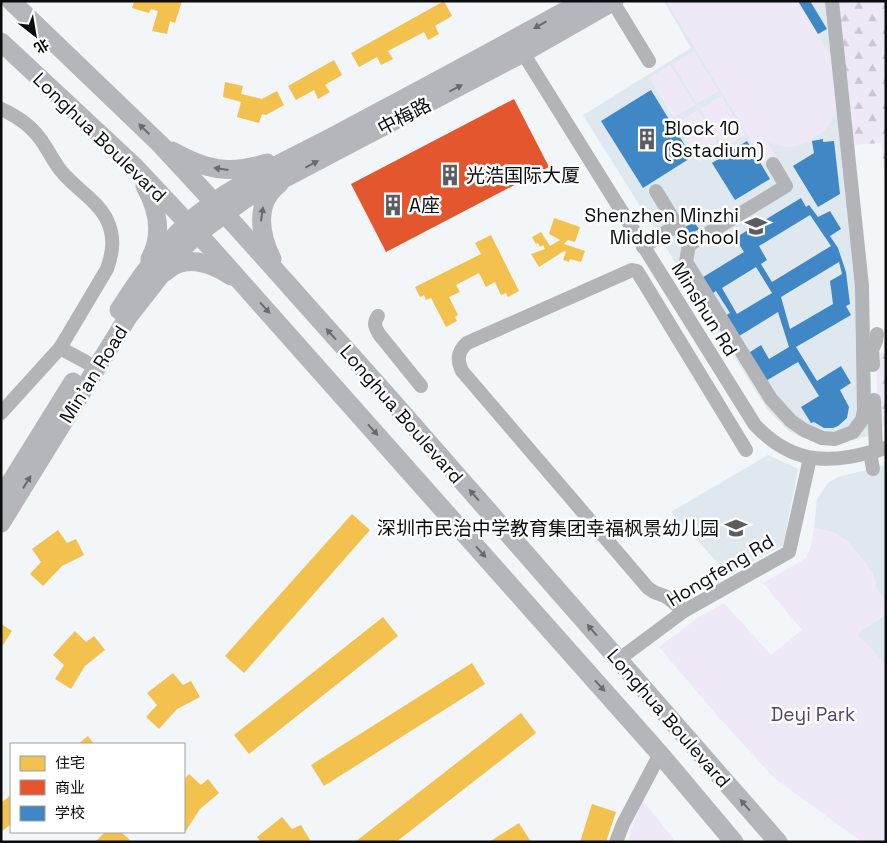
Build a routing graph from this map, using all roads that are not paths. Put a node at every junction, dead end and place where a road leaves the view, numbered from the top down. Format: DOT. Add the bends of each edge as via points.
graph roads {
  1 [pos="11,1"];
  2 [pos="582,1"];
  3 [pos="832,1"];
  4 [pos="614,2"];
  5 [pos="1,42"];
  6 [pos="523,53"];
  7 [pos="649,61"];
  8 [pos="1,109"];
  9 [pos="160,144"];
  10 [pos="302,153"];
  11 [pos="773,164"];
  12 [pos="135,167"];
  13 [pos="288,177"];
  14 [pos="656,191"];
  15 [pos="218,208"];
  16 [pos="677,225"];
  17 [pos="192,229"];
  18 [pos="690,245"];
  19 [pos="644,247"];
  20 [pos="280,276"];
  21 [pos="244,285"];
  22 [pos="140,290"];
  23 [pos="378,316"];
  24 [pos="877,334"];
  25 [pos="60,348"];
  26 [pos="86,362"];
  27 [pos="421,386"];
  28 [pos="869,400"];
  29 [pos="1,413"];
  30 [pos="746,450"];
  31 [pos="877,451"];
  32 [pos="810,458"];
  33 [pos="874,469"];
  34 [pos="1,498"];
  35 [pos="1,523"];
  36 [pos="684,611"];
  37 [pos="618,660"];
  38 [pos="660,754"];
  39 [pos="616,842"];
  40 [pos="734,842"];
  41 [pos="778,842"];
  9 -- 1 [label="main road, Longhua Boulevard, one-way"];
  2 -- 10 [label="main road, 中梅路, one-way"];
  3 -- 28 [label="street" via="862,286"];
  4 -- 6 [label="main road, 中梅路"];
  4 -- 7 [label="street"];
  5 -- 12 [label="main road, Longhua Boulevard"];
  13 -- 6 [label="main road, 中梅路, one-way"];
  6 -- 19 [label="street, Minshun Rd"];
  8 -- 25 [label="street" via="18,118 36,134 62,173 98,208 111,232 112,255 107,269"];
  10 -- 9 [label="main road, one-way" via="250,169 223,171 191,161"];
  9 -- 15 [label="main road, Longhua Boulevard"];
  10 -- 15 [label="main road, 中梅路"];
  11 -- 18 [label="street" via="786,186"];
  12 -- 17 [label="main road, Longhua Boulevard"];
  12 -- 22 [label="main road" via="156,210 158,238"];
  13 -- 15 [label="main road, 中梅路" via="245,199"];
  20 -- 13 [label="main road, one-way" via="263,240 261,217 267,197"];
  14 -- 16 [label="street"];
  15 -- 17 [label="main road, 中梅路"];
  15 -- 20 [label="main road, Longhua Boulevard"];
  16 -- 18 [label="street"];
  16 -- 19 [label="street"];
  17 -- 21 [label="main road, Longhua Boulevard"];
  17 -- 22 [label="main road, Min'an Road" via="164,247 146,268"];
  18 -- 28 [label="street" via="686,262 771,399 790,420 822,438 835,439 859,426"];
  19 -- 32 [label="street, Minshun Rd" via="755,425 772,441"];
  37 -- 20 [label="main road, Longhua Boulevard, one-way"];
  21 -- 22 [label="main road" via="215,267 191,261 176,264"];
  21 -- 38 [label="main road, Longhua Boulevard, one-way"];
  22 -- 26 [label="main road, Min'an Road"];
  35 -- 22 [label="main road, Min'an Road, one-way" via="128,318"];
  23 -- 27 [label="street" via="374,321 375,328"];
  24 -- 28 [label="street" via="872,350"];
  25 -- 26 [label="street"];
  25 -- 29 [label="street"];
  26 -- 34 [label="main road, Min'an Road"];
  28 -- 31 [label="street"];
  30 -- 36 [label="street" via="637,271 632,270 467,344 459,354 462,371 648,588 668,597"];
  31 -- 32 [label="street, Minshun Rd" via="843,459"];
  31 -- 33 [label="street"];
  32 -- 36 [label="street, Hongfeng Rd" via="789,552"];
  36 -- 37 [label="street, Hongfeng Rd"];
  41 -- 37 [label="main road, Longhua Boulevard, one-way"];
  38 -- 39 [label="street"];
  38 -- 40 [label="main road, Longhua Boulevard"];
}
